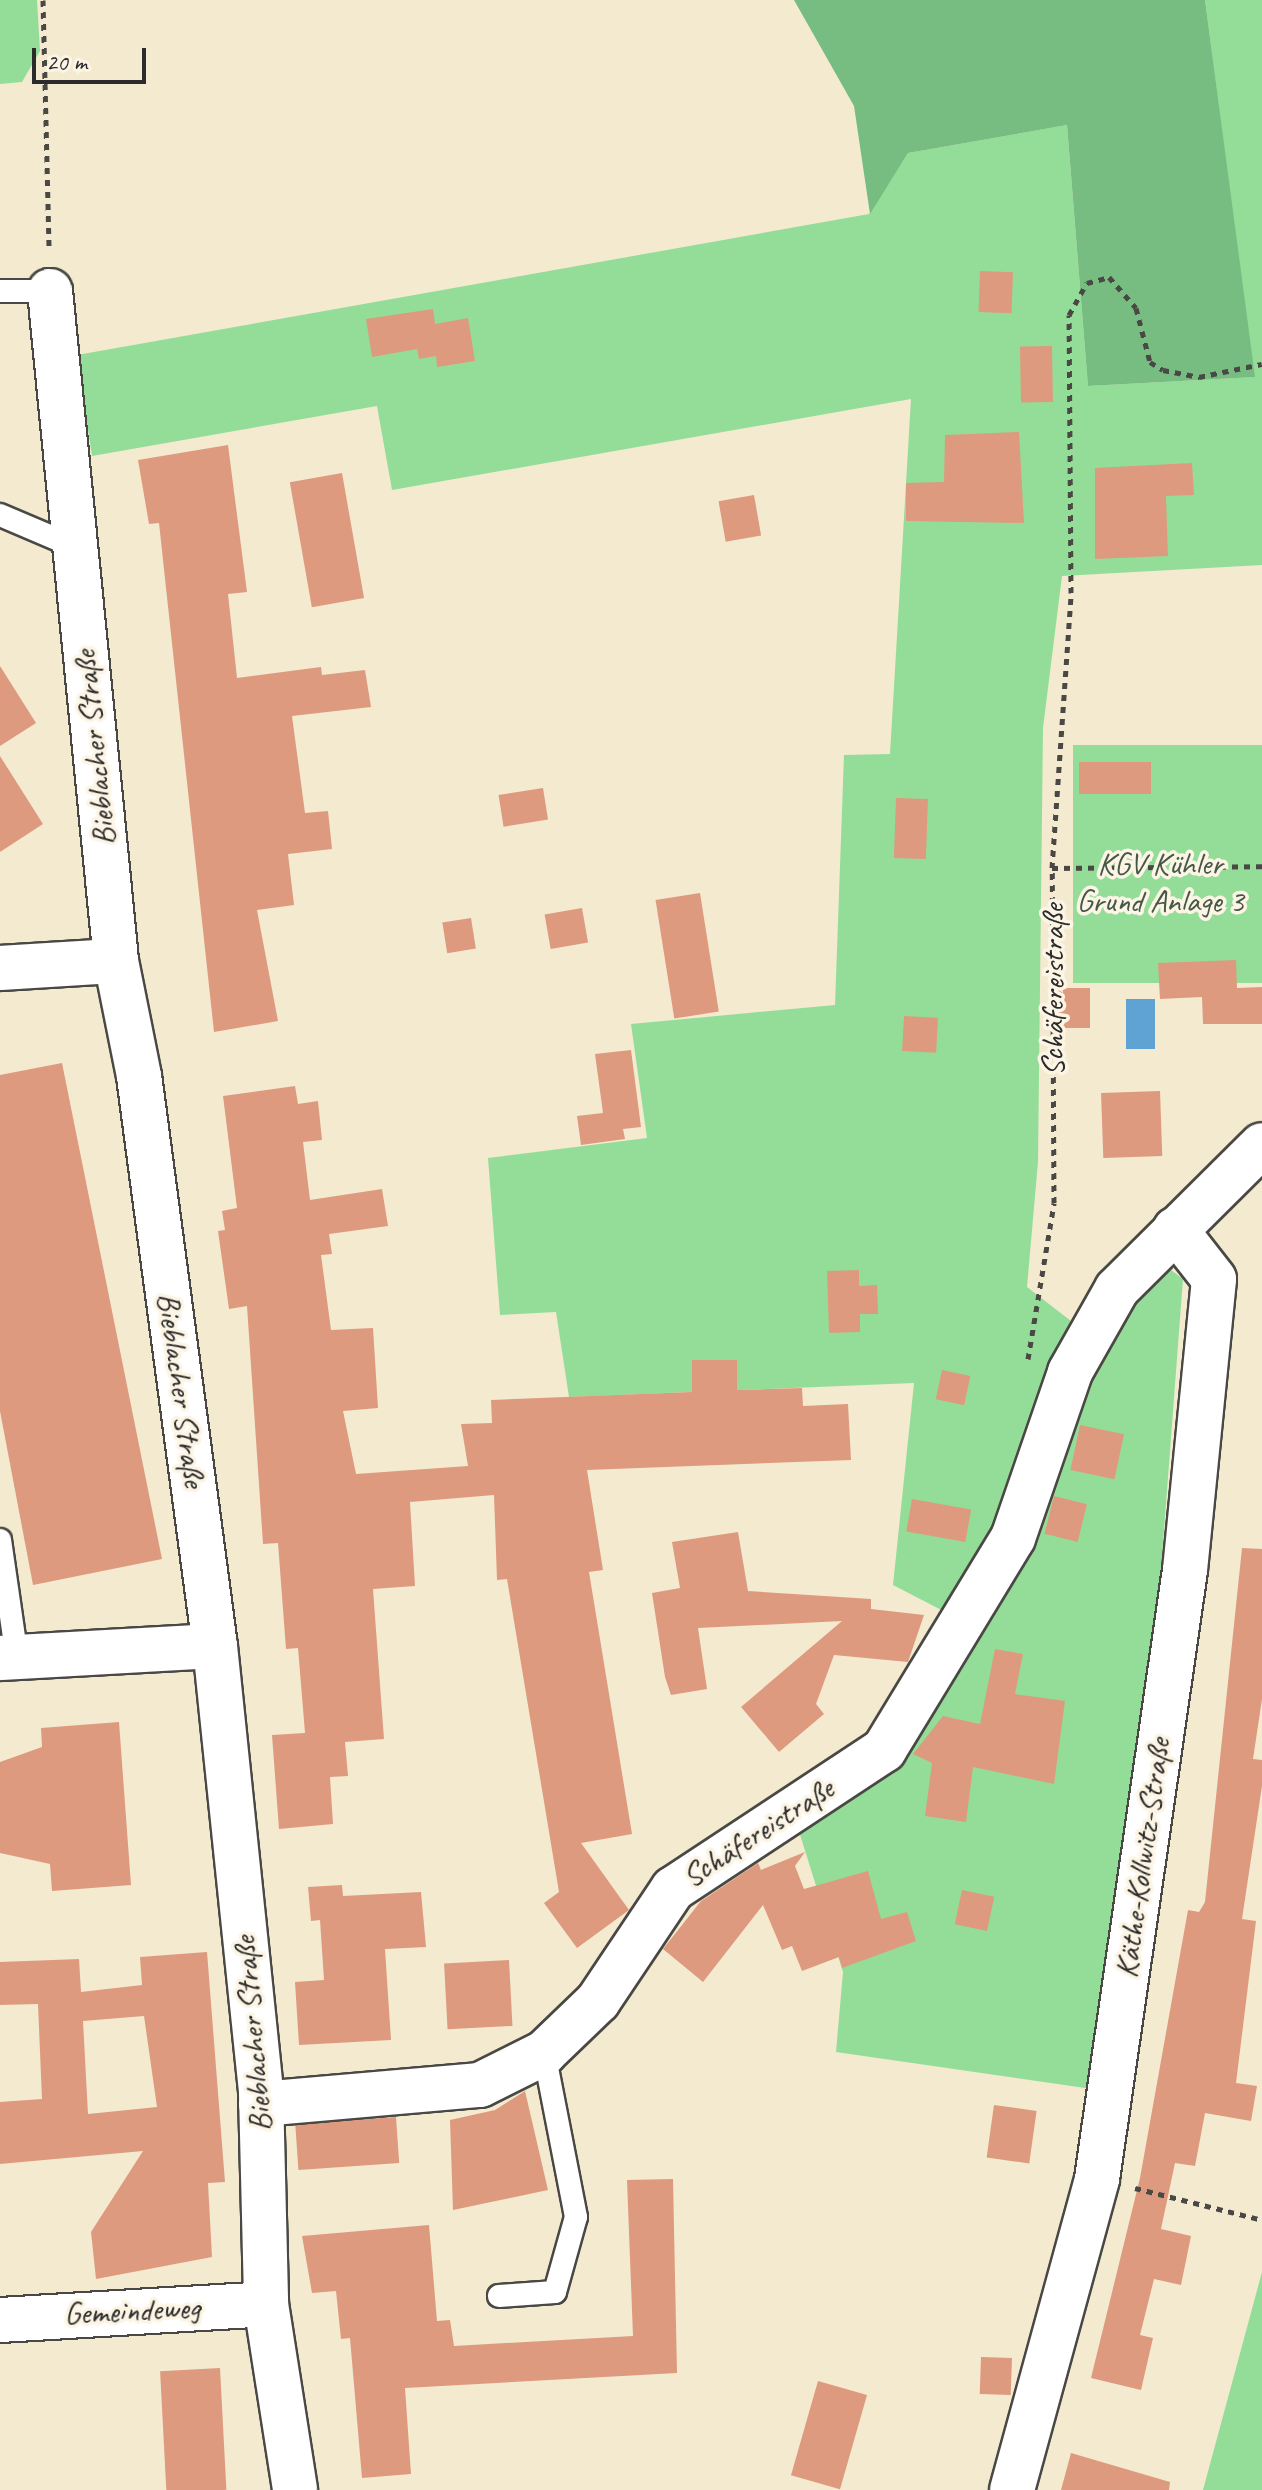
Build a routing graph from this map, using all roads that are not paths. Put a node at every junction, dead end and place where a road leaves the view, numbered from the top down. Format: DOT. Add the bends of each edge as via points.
graph roads {
  1 [pos="0,291"];
  2 [pos="50,291"];
  3 [pos="0,515"];
  4 [pos="75,547"];
  5 [pos="116,961"];
  6 [pos="0,968"];
  7 [pos="1262,1145"];
  8 [pos="1175,1229"];
  9 [pos="0,1540"];
  10 [pos="215,1646"];
  11 [pos="8,1658"];
  12 [pos="544,2053"];
  13 [pos="261,2104"];
  14 [pos="499,2296"];
  15 [pos="266,2304"];
  16 [pos="0,2317"];
  17 [pos="295,2490"];
  18 [pos="1012,2490"];
  1 -- 2 [label="lane"];
  2 -- 4 [label="street, Bieblacher Straße"];
  3 -- 4 [label="lane"];
  4 -- 5 [label="street, Bieblacher Straße"];
  5 -- 6 [label="street"];
  5 -- 10 [label="street, Bieblacher Straße" via="139,1076"];
  7 -- 8 [label="street, Schäfereistraße"];
  8 -- 12 [label="street, Schäfereistraße" via="1117,1289 1070,1372 1013,1538 884,1750 673,1889 598,2001"];
  8 -- 18 [label="street, Käthe-Kollwitz-Straße" via="1214,1279 1185,1570 1097,2179"];
  9 -- 11 [label="lane"];
  10 -- 11 [label="street"];
  10 -- 13 [label="street, Bieblacher Straße"];
  12 -- 13 [label="street, Schäfereistraße" via="480,2085"];
  12 -- 14 [label="lane" via="576,2217 555,2292"];
  13 -- 15 [label="street, Bieblacher Straße"];
  15 -- 16 [label="street, Gemeindeweg"];
  15 -- 17 [label="street, Bieblacher Straße"];
}
